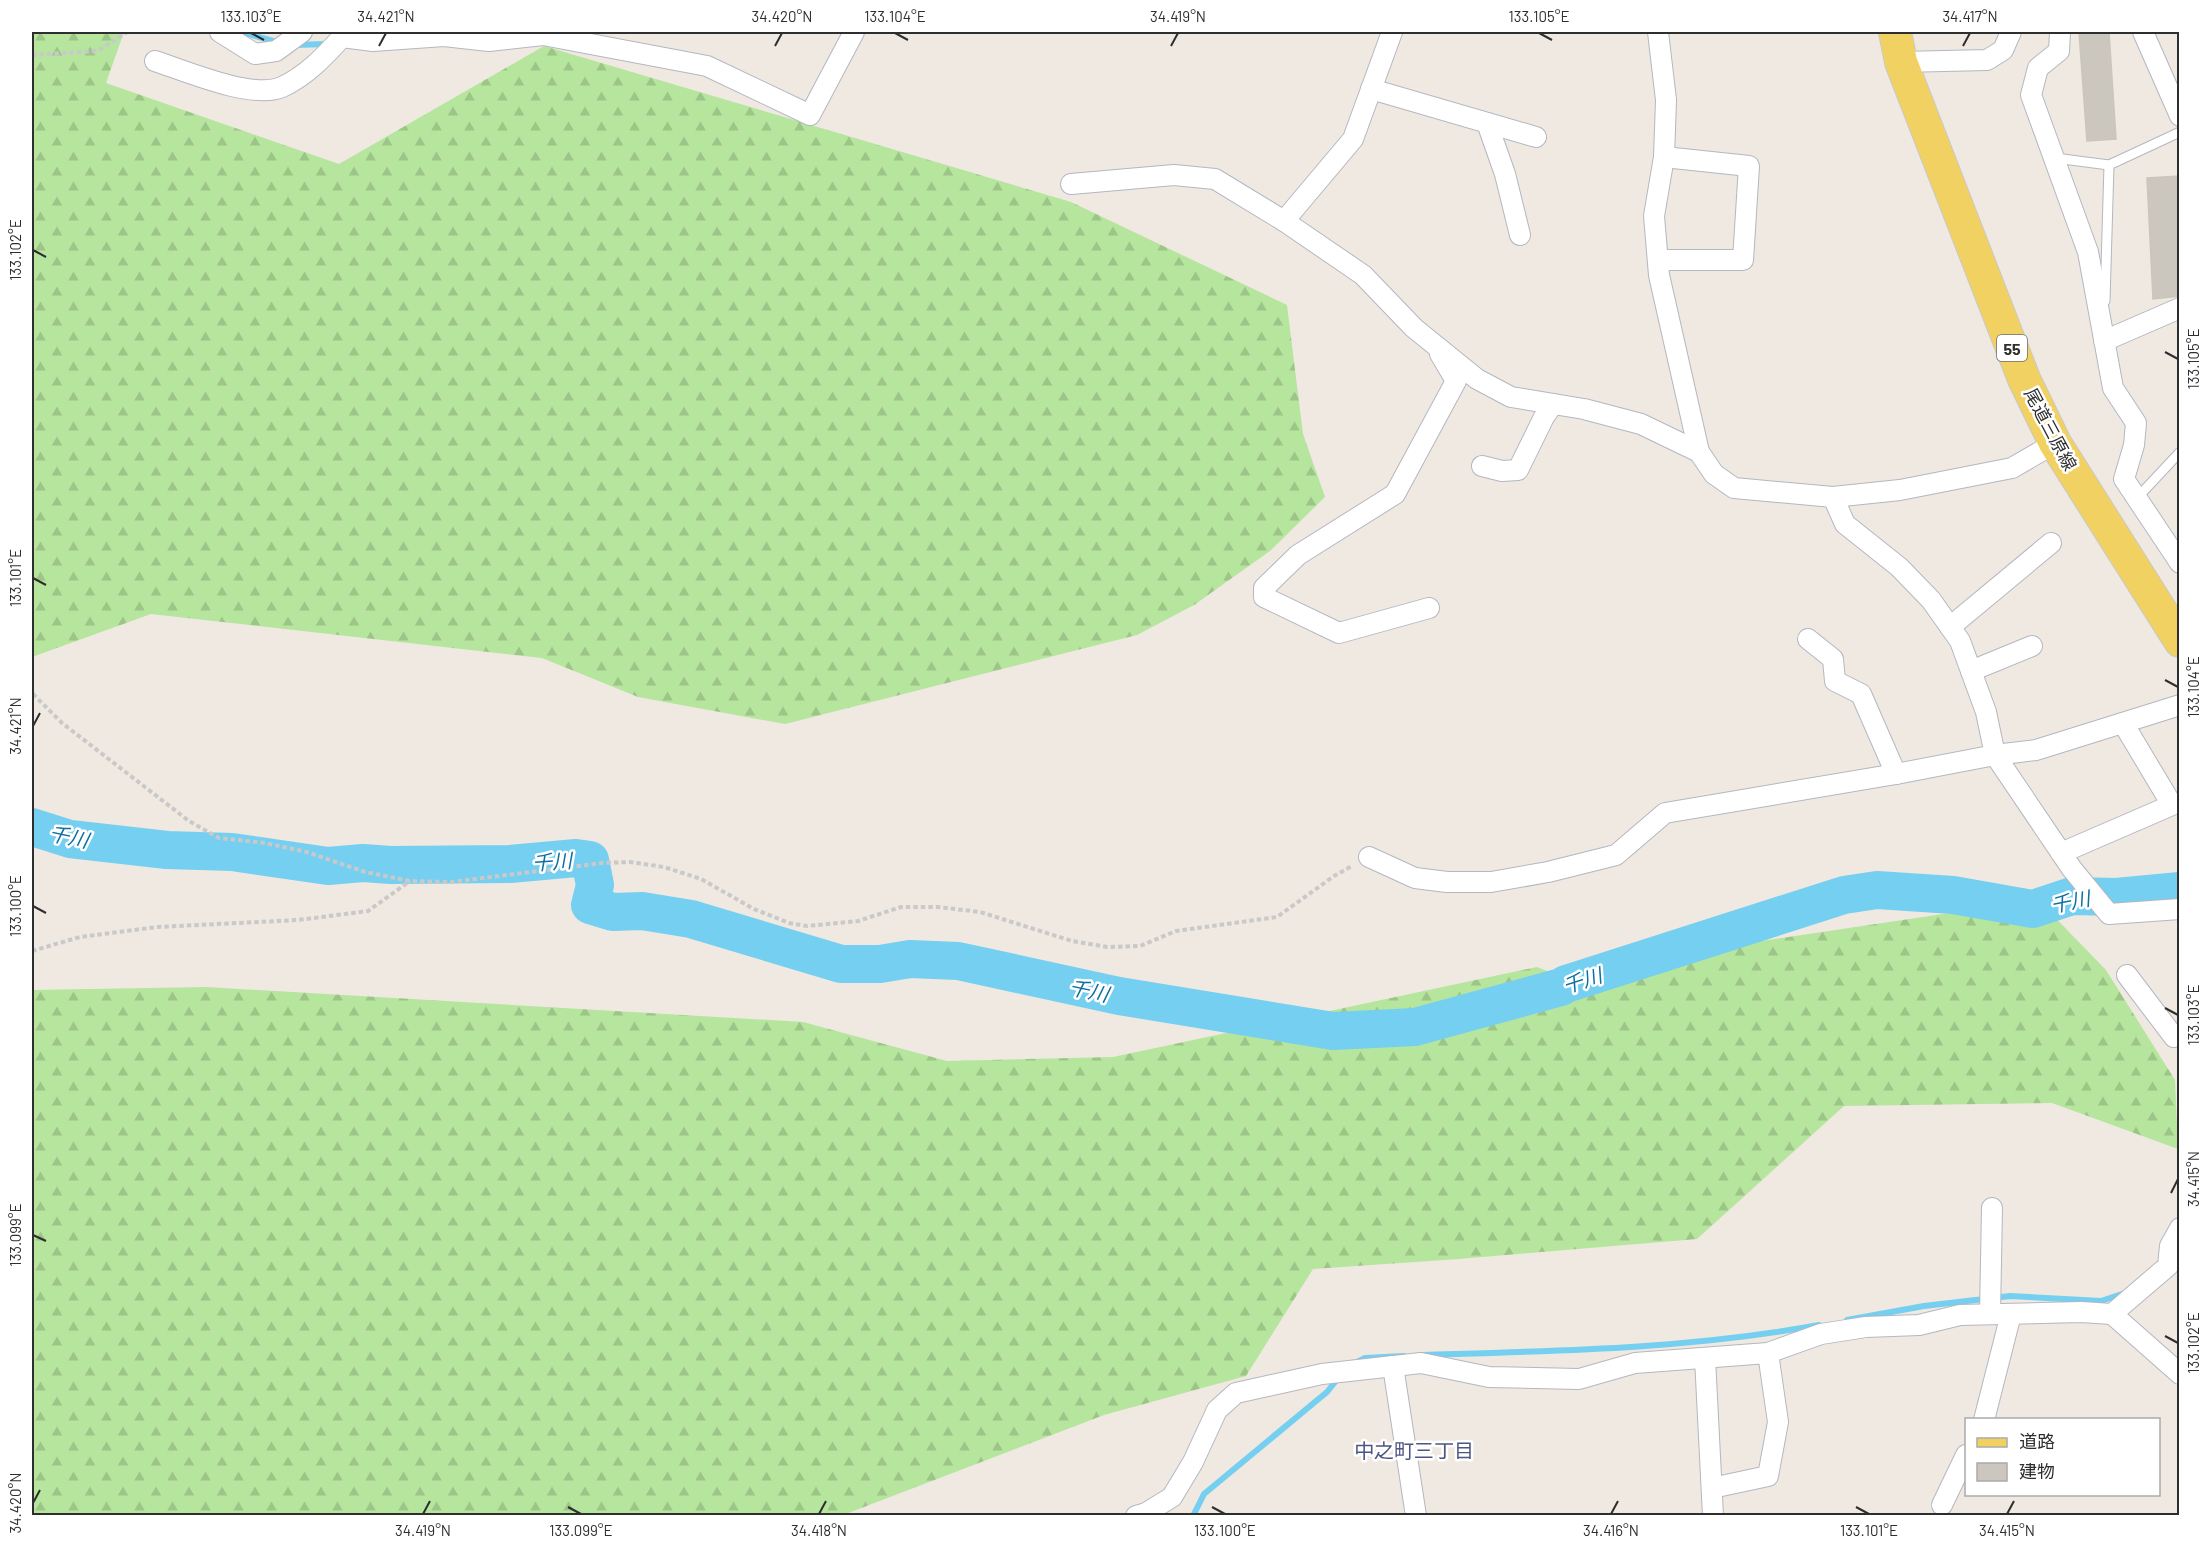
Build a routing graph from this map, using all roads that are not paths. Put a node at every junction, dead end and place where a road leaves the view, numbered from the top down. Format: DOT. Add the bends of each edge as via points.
graph roads {
  1 [pos="220,32"];
  2 [pos="302,32"];
  3 [pos="854,32"];
  4 [pos="1658,32"];
  5 [pos="1895,32"];
  6 [pos="2012,32"];
  7 [pos="2060,32"];
  8 [pos="2143,32"];
  9 [pos="342,34"];
  10 [pos="1385,34"];
  11 [pos="156,61"];
  12 [pos="1901,62"];
  13 [pos="1371,89"];
  14 [pos="2180,117"];
  15 [pos="1487,123"];
  16 [pos="2180,132"];
  17 [pos="1536,137"];
  18 [pos="1664,157"];
  19 [pos="2054,158"];
  20 [pos="2109,165"];
  21 [pos="1071,184"];
  22 [pos="1284,221"];
  23 [pos="1520,235"];
  24 [pos="1658,261"];
  25 [pos="2180,308"];
  26 [pos="2104,341"];
  27 [pos="1434,344"];
  28 [pos="1553,404"];
  29 [pos="2055,444"];
  30 [pos="1699,452"];
  31 [pos="2180,452"];
  32 [pos="1482,466"];
  33 [pos="1833,497"];
  34 [pos="2137,498"];
  35 [pos="2051,543"];
  36 [pos="2180,563"];
  37 [pos="1429,608"];
  38 [pos="1950,627"];
  39 [pos="1808,639"];
  40 [pos="2180,641"];
  41 [pos="2032,646"];
  42 [pos="1971,671"];
  43 [pos="2180,705"];
  44 [pos="2123,723"];
  45 [pos="1995,755"];
  46 [pos="1896,774"];
  47 [pos="2061,853"];
  48 [pos="1369,857"];
  49 [pos="2180,909"];
  50 [pos="2127,975"];
  51 [pos="2180,1036"];
  52 [pos="1992,1208"];
  53 [pos="2180,1228"];
  54 [pos="1990,1314"];
  55 [pos="2011,1314"];
  56 [pos="2112,1314"];
  57 [pos="1768,1353"];
  58 [pos="1705,1358"];
  59 [pos="1393,1366"];
  60 [pos="2180,1374"];
  61 [pos="1984,1418"];
  62 [pos="1965,1457"];
  63 [pos="1712,1488"];
  64 [pos="1942,1505"];
  65 [pos="1136,1515"];
  66 [pos="1416,1515"];
  67 [pos="1713,1515"];
  1 -- 2 [label="street" via="255,54 276,51"];
  3 -- 9 [label="street" via="810,116 707,66 543,35 489,41 444,36 374,41"];
  4 -- 18 [label="street" via="1666,100"];
  5 -- 12 [label="main road, 尾道三原線 / 55"];
  6 -- 12 [label="street" via="2003,50 1987,60"];
  7 -- 19 [label="street" via="2059,51 2037,68 2031,95"];
  8 -- 14 [label="street"];
  9 -- 11 [label="street" via="317,65 280,88 260,91"];
  10 -- 13 [label="street"];
  12 -- 29 [label="main road, 尾道三原線 / 55" via="2024,379"];
  13 -- 15 [label="street"];
  13 -- 22 [label="street" via="1353,139"];
  15 -- 17 [label="street"];
  15 -- 23 [label="street" via="1506,174"];
  16 -- 20 [label="lane"];
  18 -- 24 [label="street" via="1654,216"];
  18 -- 24 [label="street" via="1749,166 1743,260"];
  19 -- 20 [label="lane"];
  19 -- 26 [label="street" via="2088,252"];
  20 -- 26 [label="lane"];
  21 -- 22 [label="street" via="1174,175 1215,178"];
  22 -- 27 [label="street" via="1363,275"];
  24 -- 30 [label="street"];
  25 -- 26 [label="street"];
  26 -- 34 [label="street" via="2113,388 2136,423 2124,479"];
  27 -- 28 [label="street" via="1477,379 1511,398"];
  27 -- 37 [label="street" via="1456,381 1395,494 1298,555 1264,588 1264,597 1339,633"];
  28 -- 30 [label="street" via="1641,424"];
  28 -- 32 [label="street" via="1518,470"];
  29 -- 33 [label="street" via="2012,468 1900,490"];
  29 -- 40 [label="main road, 尾道三原線 / 55"];
  30 -- 33 [label="street" via="1714,474 1734,488"];
  31 -- 34 [label="lane"];
  33 -- 38 [label="street" via="1845,524 1899,567 1931,600"];
  34 -- 36 [label="street"];
  35 -- 38 [label="street"];
  38 -- 42 [label="street" via="1960,640"];
  39 -- 46 [label="street" via="1833,659 1835,681 1861,694"];
  41 -- 42 [label="street"];
  42 -- 45 [label="street" via="1986,712"];
  43 -- 44 [label="street"];
  44 -- 45 [label="street" via="2036,750"];
  44 -- 47 [label="street" via="2172,805"];
  45 -- 46 [label="street"];
  45 -- 47 [label="street"];
  46 -- 48 [label="street" via="1665,813 1616,855 1491,882 1415,878"];
  47 -- 49 [label="street" via="2109,914"];
  50 -- 51 [label="street" via="2174,1037"];
  52 -- 54 [label="street"];
  53 -- 56 [label="street" via="2170,1246 2168,1266"];
  54 -- 55 [label="street"];
  54 -- 57 [label="street" via="1821,1334"];
  55 -- 56 [label="street"];
  55 -- 61 [label="street"];
  56 -- 60 [label="street"];
  57 -- 58 [label="street"];
  57 -- 63 [label="street" via="1778,1422 1768,1476"];
  58 -- 59 [label="street" via="1635,1363 1579,1379 1489,1377 1421,1363"];
  58 -- 63 [label="street"];
  59 -- 65 [label="street" via="1322,1374 1236,1393 1217,1410 1172,1497"];
  59 -- 66 [label="street"];
  62 -- 64 [label="street"];
  63 -- 67 [label="street"];
}
